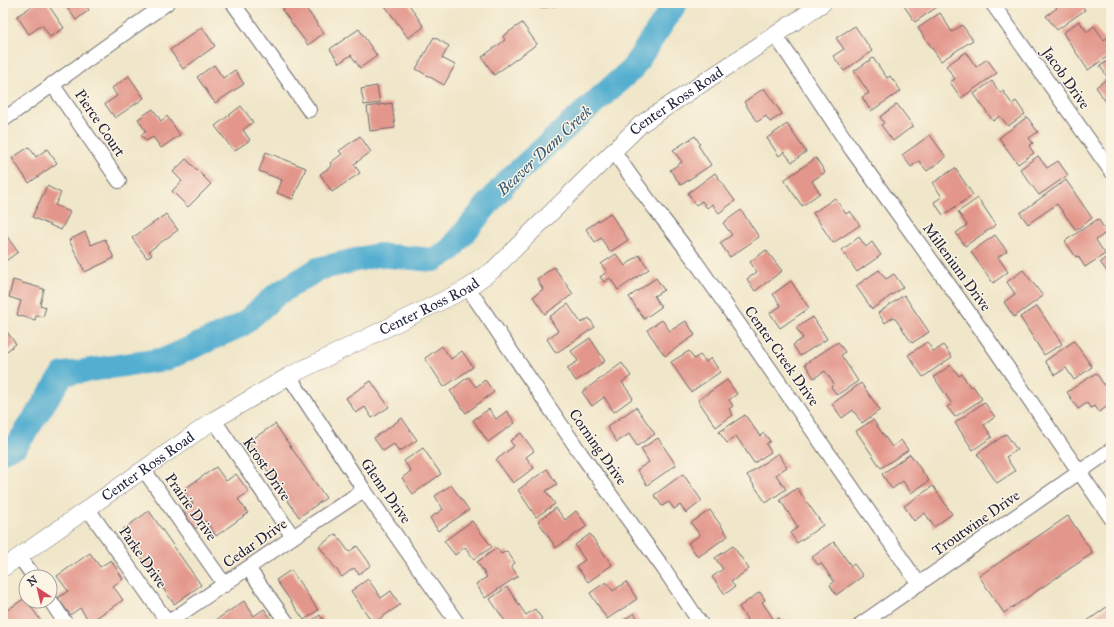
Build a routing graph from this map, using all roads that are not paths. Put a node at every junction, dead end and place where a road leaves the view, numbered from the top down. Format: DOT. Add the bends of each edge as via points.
graph roads {
  1 [pos="167,3"];
  2 [pos="233,3"];
  3 [pos="823,3"];
  4 [pos="992,3"];
  5 [pos="776,36"];
  6 [pos="52,84"];
  7 [pos="309,110"];
  8 [pos="3,120"];
  9 [pos="614,151"];
  10 [pos="1111,171"];
  11 [pos="119,181"];
  12 [pos="468,288"];
  13 [pos="289,376"];
  14 [pos="214,420"];
  15 [pos="1111,450"];
  16 [pos="144,470"];
  17 [pos="1079,472"];
  18 [pos="364,490"];
  19 [pos="88,509"];
  20 [pos="1111,518"];
  21 [pos="293,537"];
  22 [pos="20,556"];
  23 [pos="3,568"];
  24 [pos="248,568"];
  25 [pos="29,569"];
  26 [pos="225,584"];
  27 [pos="919,584"];
  28 [pos="56,609"];
  29 [pos="66,624"];
  30 [pos="168,624"];
  31 [pos="288,624"];
  32 [pos="458,624"];
  33 [pos="701,624"];
  34 [pos="861,624"];
  1 -- 6 [label="street"];
  2 -- 7 [label="street"];
  3 -- 5 [label="street, Center Ross Road"];
  4 -- 10 [label="street, Jacob Drive"];
  5 -- 9 [label="street, Center Ross Road" via="641,124"];
  5 -- 17 [label="street, Millenium Drive" via="852,150 985,335"];
  6 -- 8 [label="street"];
  6 -- 11 [label="street, Pierce Court"];
  9 -- 12 [label="street, Center Ross Road" via="493,270"];
  9 -- 27 [label="street, Center Creek Drive" via="624,168 699,266"];
  12 -- 13 [label="street, Center Ross Road"];
  12 -- 33 [label="street, Corning Drive"];
  13 -- 14 [label="street, Center Ross Road"];
  13 -- 18 [label="street, Glenn Drive"];
  14 -- 16 [label="street, Center Ross Road"];
  14 -- 21 [label="street, Krost Drive"];
  15 -- 17 [label="street, Troutwine Drive"];
  16 -- 19 [label="street, Center Ross Road"];
  16 -- 26 [label="street, Prairie Drive"];
  17 -- 20 [label="street, Millenium Drive"];
  17 -- 27 [label="street, Troutwine Drive"];
  18 -- 21 [label="street, Cedar Drive"];
  18 -- 32 [label="street, Glenn Drive"];
  19 -- 22 [label="street, Center Ross Road"];
  19 -- 30 [label="street, Parke Drive"];
  21 -- 24 [label="street, Cedar Drive"];
  22 -- 23 [label="street, Center Ross Road"];
  22 -- 25 [label="street"];
  24 -- 26 [label="street, Cedar Drive"];
  24 -- 31 [label="street"];
  26 -- 30 [label="street, Cedar Drive"];
  27 -- 34 [label="street, Troutwine Drive"];
  28 -- 29 [label="street"];
}
